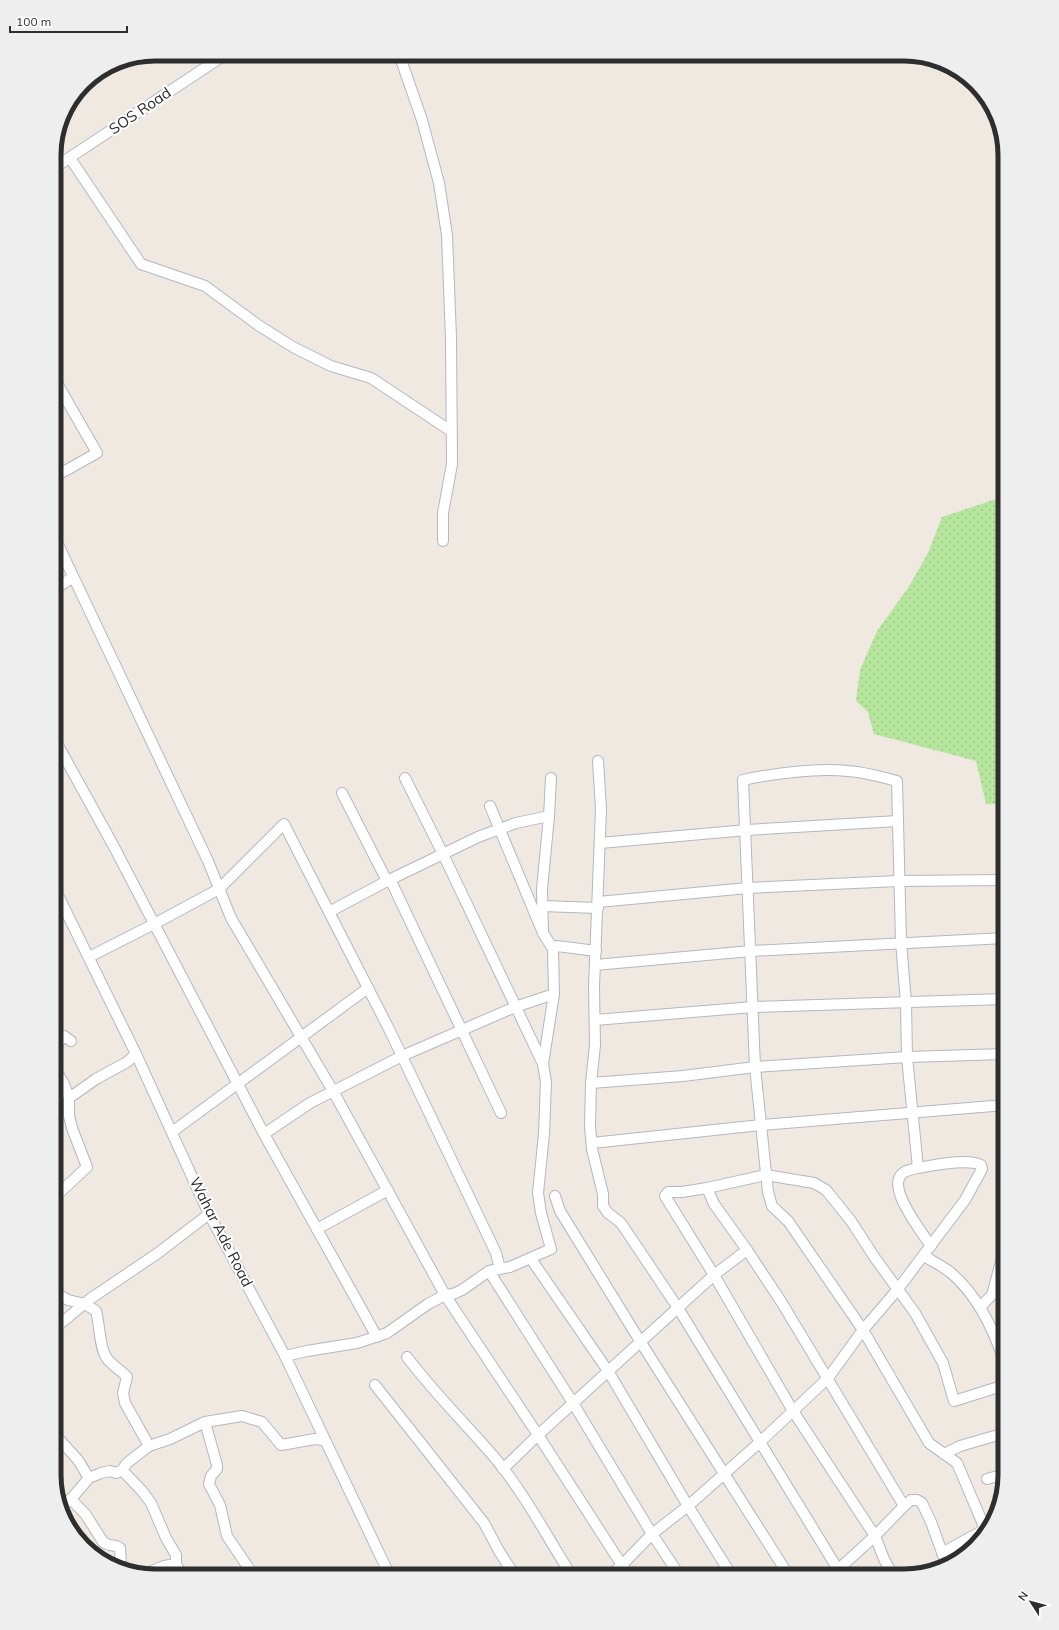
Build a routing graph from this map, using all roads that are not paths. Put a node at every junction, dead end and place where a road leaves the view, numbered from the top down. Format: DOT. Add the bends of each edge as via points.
graph roads {
  1 [pos="207,61"];
  2 [pos="215,61"];
  3 [pos="401,61"];
  4 [pos="209,65"];
  5 [pos="70,158"];
  6 [pos="61,164"];
  7 [pos="61,390"];
  8 [pos="451,431"];
  9 [pos="61,473"];
  10 [pos="443,541"];
  11 [pos="61,551"];
  12 [pos="73,577"];
  13 [pos="61,585"];
  14 [pos="61,751"];
  15 [pos="598,761"];
  16 [pos="405,778"];
  17 [pos="551,778"];
  18 [pos="342,793"];
  19 [pos="490,806"];
  20 [pos="549,816"];
  21 [pos="898,821"];
  22 [pos="500,829"];
  23 [pos="747,830"];
  24 [pos="600,843"];
  25 [pos="443,854"];
  26 [pos="389,880"];
  27 [pos="898,880"];
  28 [pos="998,880"];
  29 [pos="219,888"];
  30 [pos="748,888"];
  31 [pos="61,901"];
  32 [pos="598,905"];
  33 [pos="542,906"];
  34 [pos="329,912"];
  35 [pos="154,924"];
  36 [pos="543,933"];
  37 [pos="998,938"];
  38 [pos="900,942"];
  39 [pos="553,949"];
  40 [pos="596,951"];
  41 [pos="751,951"];
  42 [pos="89,957"];
  43 [pos="595,965"];
  44 [pos="368,988"];
  45 [pos="554,994"];
  46 [pos="998,999"];
  47 [pos="906,1003"];
  48 [pos="515,1007"];
  49 [pos="753,1007"];
  50 [pos="595,1020"];
  51 [pos="462,1031"];
  52 [pos="301,1037"];
  53 [pos="61,1040"];
  54 [pos="70,1041"];
  55 [pos="136,1054"];
  56 [pos="998,1054"];
  57 [pos="402,1056"];
  58 [pos="907,1057"];
  59 [pos="542,1064"];
  60 [pos="755,1067"];
  61 [pos="61,1079"];
  62 [pos="591,1083"];
  63 [pos="238,1084"];
  64 [pos="333,1091"];
  65 [pos="69,1098"];
  66 [pos="998,1106"];
  67 [pos="913,1112"];
  68 [pos="501,1113"];
  69 [pos="761,1125"];
  70 [pos="172,1132"];
  71 [pos="264,1134"];
  72 [pos="592,1144"];
  73 [pos="918,1168"];
  74 [pos="766,1175"];
  75 [pos="707,1188"];
  76 [pos="388,1190"];
  77 [pos="61,1191"];
  78 [pos="554,1196"];
  79 [pos="210,1214"];
  80 [pos="317,1229"];
  81 [pos="931,1246"];
  82 [pos="747,1250"];
  83 [pos="924,1256"];
  84 [pos="531,1259"];
  85 [pos="500,1269"];
  86 [pos="489,1271"];
  87 [pos="998,1273"];
  88 [pos="714,1275"];
  89 [pos="898,1289"];
  90 [pos="445,1295"];
  91 [pos="61,1296"];
  92 [pos="85,1304"];
  93 [pos="980,1307"];
  94 [pos="678,1308"];
  95 [pos="61,1323"];
  96 [pos="863,1330"];
  97 [pos="998,1330"];
  98 [pos="992,1331"];
  99 [pos="377,1336"];
  100 [pos="640,1341"];
  101 [pos="998,1346"];
  102 [pos="285,1356"];
  103 [pos="407,1357"];
  104 [pos="608,1371"];
  105 [pos="828,1378"];
  106 [pos="375,1386"];
  107 [pos="998,1387"];
  108 [pos="573,1403"];
  109 [pos="793,1412"];
  110 [pos="205,1422"];
  111 [pos="538,1435"];
  112 [pos="998,1435"];
  113 [pos="324,1440"];
  114 [pos="61,1441"];
  115 [pos="760,1442"];
  116 [pos="150,1446"];
  117 [pos="944,1454"];
  118 [pos="122,1470"];
  119 [pos="503,1470"];
  120 [pos="723,1474"];
  121 [pos="998,1476"];
  122 [pos="89,1478"];
  123 [pos="987,1479"];
  124 [pos="71,1500"];
  125 [pos="65,1504"];
  126 [pos="688,1506"];
  127 [pos="904,1506"];
  128 [pos="983,1525"];
  129 [pos="979,1532"];
  130 [pos="652,1534"];
  131 [pos="875,1536"];
  132 [pos="942,1553"];
  133 [pos="945,1560"];
  134 [pos="120,1562"];
  135 [pos="176,1564"];
  136 [pos="622,1565"];
  137 [pos="156,1569"];
  138 [pos="179,1569"];
  139 [pos="249,1569"];
  140 [pos="387,1569"];
  141 [pos="511,1569"];
  142 [pos="568,1569"];
  143 [pos="617,1569"];
  144 [pos="625,1569"];
  145 [pos="675,1569"];
  146 [pos="728,1569"];
  147 [pos="784,1569"];
  148 [pos="834,1569"];
  149 [pos="842,1569"];
  150 [pos="889,1569"];
  1 -- 4 [label="street"];
  2 -- 4 [label="street, SOS Road"];
  3 -- 8 [label="street" via="422,120 439,183 447,235"];
  4 -- 5 [label="street, SOS Road"];
  5 -- 6 [label="street, SOS Road"];
  5 -- 8 [label="street" via="141,264 206,286 258,325 293,347 331,366 371,378"];
  7 -- 9 [label="street" via="97,453"];
  8 -- 10 [label="street" via="452,464 443,513"];
  11 -- 12 [label="street"];
  12 -- 13 [label="street"];
  12 -- 29 [label="street"];
  14 -- 35 [label="street"];
  15 -- 24 [label="street"];
  16 -- 25 [label="street"];
  17 -- 20 [label="street"];
  18 -- 26 [label="street"];
  19 -- 22 [label="street"];
  20 -- 22 [label="street"];
  20 -- 33 [label="street"];
  21 -- 23 [label="street"];
  21 -- 23 [label="street" via="897,781 833,770 743,780"];
  21 -- 27 [label="street"];
  22 -- 25 [label="street"];
  22 -- 36 [label="street"];
  23 -- 24 [label="street"];
  23 -- 30 [label="street"];
  24 -- 32 [label="street"];
  25 -- 26 [label="street"];
  25 -- 48 [label="street"];
  26 -- 34 [label="street"];
  26 -- 51 [label="street"];
  27 -- 28 [label="street"];
  27 -- 30 [label="street"];
  27 -- 38 [label="street"];
  29 -- 34 [label="street" via="284,824"];
  29 -- 35 [label="street"];
  29 -- 52 [label="street" via="231,918"];
  30 -- 32 [label="street"];
  30 -- 41 [label="street"];
  31 -- 42 [label="street, Wahar Ade Road"];
  32 -- 33 [label="street"];
  32 -- 40 [label="street"];
  33 -- 36 [label="street"];
  34 -- 44 [label="street"];
  35 -- 42 [label="street"];
  35 -- 63 [label="street"];
  36 -- 39 [label="street"];
  37 -- 38 [label="street"];
  38 -- 41 [label="street"];
  38 -- 47 [label="street"];
  39 -- 40 [label="street" via="557,946"];
  39 -- 45 [label="street"];
  40 -- 43 [label="street"];
  41 -- 43 [label="street"];
  41 -- 49 [label="street"];
  42 -- 55 [label="street, Wahar Ade Road"];
  43 -- 50 [label="street"];
  44 -- 52 [label="street"];
  44 -- 57 [label="street"];
  45 -- 48 [label="street"];
  45 -- 59 [label="street"];
  46 -- 47 [label="street"];
  47 -- 49 [label="street"];
  47 -- 58 [label="street"];
  48 -- 51 [label="street"];
  48 -- 59 [label="street"];
  49 -- 50 [label="street"];
  49 -- 60 [label="street"];
  50 -- 62 [label="street"];
  51 -- 57 [label="street"];
  51 -- 68 [label="street"];
  52 -- 63 [label="street"];
  52 -- 64 [label="street"];
  53 -- 54 [label="street" via="64,1036"];
  55 -- 65 [label="street"];
  55 -- 70 [label="street, Wahar Ade Road"];
  56 -- 58 [label="street"];
  57 -- 64 [label="street"];
  57 -- 85 [label="street" via="496,1253"];
  58 -- 60 [label="street"];
  58 -- 67 [label="street"];
  59 -- 84 [label="street" via="546,1082 538,1193 551,1249"];
  60 -- 62 [label="street"];
  60 -- 69 [label="street"];
  61 -- 65 [label="street"];
  62 -- 72 [label="street"];
  63 -- 70 [label="street"];
  63 -- 71 [label="street"];
  64 -- 71 [label="street"];
  64 -- 76 [label="street"];
  65 -- 77 [label="street" via="72,1128 87,1167"];
  66 -- 67 [label="street"];
  67 -- 69 [label="street"];
  67 -- 73 [label="street"];
  69 -- 72 [label="street"];
  69 -- 74 [label="street"];
  70 -- 79 [label="street, Wahar Ade Road"];
  71 -- 80 [label="street"];
  72 -- 94 [label="street" via="603,1194 603,1206 621,1223"];
  73 -- 81 [label="street" via="902,1174 898,1192 901,1201"];
  73 -- 81 [label="street" via="945,1163 975,1162 982,1168 965,1200"];
  74 -- 75 [label="street"];
  74 -- 89 [label="street" via="814,1182 826,1190"];
  74 -- 96 [label="street" via="772,1206 788,1221"];
  75 -- 82 [label="street" via="714,1204"];
  75 -- 88 [label="street" via="668,1192 665,1196"];
  76 -- 80 [label="street"];
  76 -- 90 [label="street"];
  78 -- 100 [label="street" via="560,1211"];
  79 -- 92 [label="street"];
  79 -- 102 [label="street, Wahar Ade Road"];
  80 -- 99 [label="street"];
  81 -- 83 [label="street"];
  82 -- 88 [label="street"];
  82 -- 105 [label="street"];
  83 -- 89 [label="street"];
  83 -- 93 [label="street" via="950,1272"];
  84 -- 85 [label="street"];
  84 -- 104 [label="street"];
  85 -- 86 [label="street"];
  86 -- 90 [label="street" via="462,1290"];
  86 -- 108 [label="street"];
  87 -- 93 [label="street" via="992,1295"];
  88 -- 94 [label="street"];
  88 -- 109 [label="street"];
  89 -- 96 [label="street"];
  89 -- 107 [label="street" via="915,1312 943,1363 954,1401"];
  90 -- 99 [label="street" via="387,1333"];
  90 -- 111 [label="street"];
  91 -- 92 [label="street"];
  92 -- 95 [label="street"];
  92 -- 116 [label="street" via="96,1311 101,1347 106,1357 127,1377 123,1393 125,1403"];
  93 -- 98 [label="street"];
  94 -- 100 [label="street"];
  94 -- 115 [label="street"];
  96 -- 105 [label="street"];
  96 -- 117 [label="street" via="929,1443"];
  97 -- 98 [label="street"];
  98 -- 101 [label="street"];
  99 -- 102 [label="street" via="357,1344"];
  100 -- 104 [label="street"];
  100 -- 120 [label="street"];
  102 -- 113 [label="street, Wahar Ade Road"];
  103 -- 119 [label="street"];
  104 -- 108 [label="street"];
  104 -- 126 [label="street"];
  105 -- 109 [label="street"];
  105 -- 127 [label="street"];
  106 -- 141 [label="street" via="484,1523"];
  108 -- 111 [label="street"];
  108 -- 130 [label="street"];
  109 -- 115 [label="street"];
  109 -- 131 [label="street"];
  110 -- 113 [label="street" via="242,1416 262,1422 281,1444"];
  110 -- 116 [label="street"];
  110 -- 139 [label="street" via="217,1465 217,1469 210,1476 209,1484 220,1506 227,1536"];
  111 -- 119 [label="street"];
  111 -- 136 [label="street"];
  112 -- 117 [label="street" via="960,1446"];
  113 -- 140 [label="street, Wahar Ade Road"];
  114 -- 122 [label="street" via="78,1460"];
  115 -- 120 [label="street"];
  115 -- 148 [label="street"];
  116 -- 118 [label="street" via="127,1463"];
  117 -- 128 [label="street" via="957,1463"];
  118 -- 122 [label="street" via="101,1473"];
  118 -- 135 [label="street" via="151,1503 176,1555"];
  119 -- 142 [label="street"];
  120 -- 126 [label="street"];
  120 -- 147 [label="street"];
  121 -- 123 [label="street"];
  122 -- 124 [label="street"];
  124 -- 125 [label="street"];
  124 -- 134 [label="street" via="86,1515 103,1542 120,1548"];
  126 -- 130 [label="street"];
  126 -- 146 [label="street"];
  127 -- 131 [label="street"];
  127 -- 132 [label="street" via="911,1500 922,1503"];
  129 -- 132 [label="street"];
  130 -- 136 [label="street"];
  130 -- 145 [label="street"];
  131 -- 149 [label="street"];
  131 -- 150 [label="street"];
  132 -- 133 [label="street"];
  135 -- 137 [label="street"];
  135 -- 138 [label="street"];
  136 -- 143 [label="street"];
  136 -- 144 [label="street"];
}
